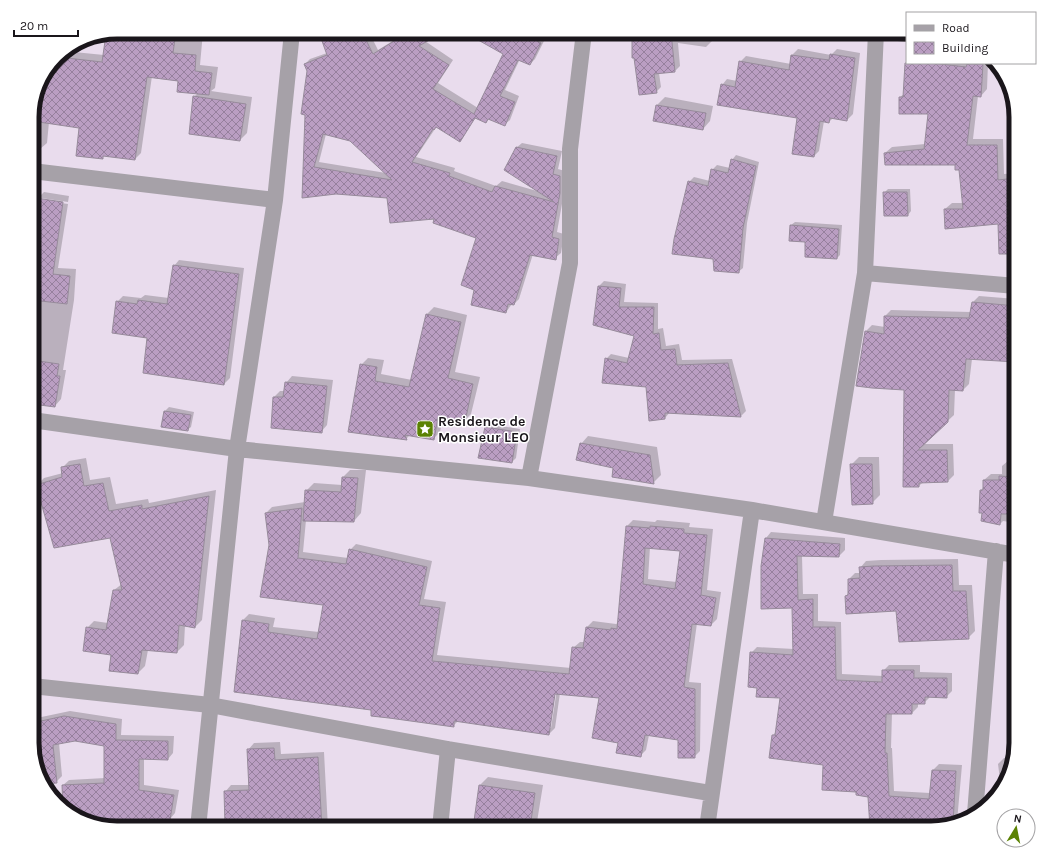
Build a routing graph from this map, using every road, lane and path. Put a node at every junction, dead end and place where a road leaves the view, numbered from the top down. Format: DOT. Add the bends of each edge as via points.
graph roads {
  1 [pos="291,39"];
  2 [pos="583,39"];
  3 [pos="876,39"];
  4 [pos="39,172"];
  5 [pos="275,200"];
  6 [pos="865,273"];
  7 [pos="1009,285"];
  8 [pos="39,421"];
  9 [pos="237,449"];
  10 [pos="529,478"];
  11 [pos="752,510"];
  12 [pos="824,522"];
  13 [pos="996,551"];
  14 [pos="1009,553"];
  15 [pos="39,687"];
  16 [pos="210,705"];
  17 [pos="448,749"];
  18 [pos="710,793"];
  19 [pos="976,807"];
  20 [pos="199,821"];
  21 [pos="441,821"];
  22 [pos="708,821"];
  1 -- 5 [label="street"];
  2 -- 10 [label="street" via="570,149 570,262"];
  3 -- 6 [label="street"];
  4 -- 5 [label="street"];
  5 -- 9 [label="street"];
  6 -- 7 [label="street"];
  6 -- 12 [label="street"];
  8 -- 9 [label="street"];
  9 -- 10 [label="street"];
  9 -- 16 [label="street"];
  10 -- 11 [label="street"];
  11 -- 12 [label="street"];
  11 -- 18 [label="street"];
  12 -- 13 [label="street"];
  13 -- 14 [label="street"];
  13 -- 19 [label="street"];
  15 -- 16 [label="street"];
  16 -- 17 [label="street"];
  16 -- 20 [label="street"];
  17 -- 18 [label="street"];
  17 -- 21 [label="street"];
  18 -- 22 [label="street"];
}
